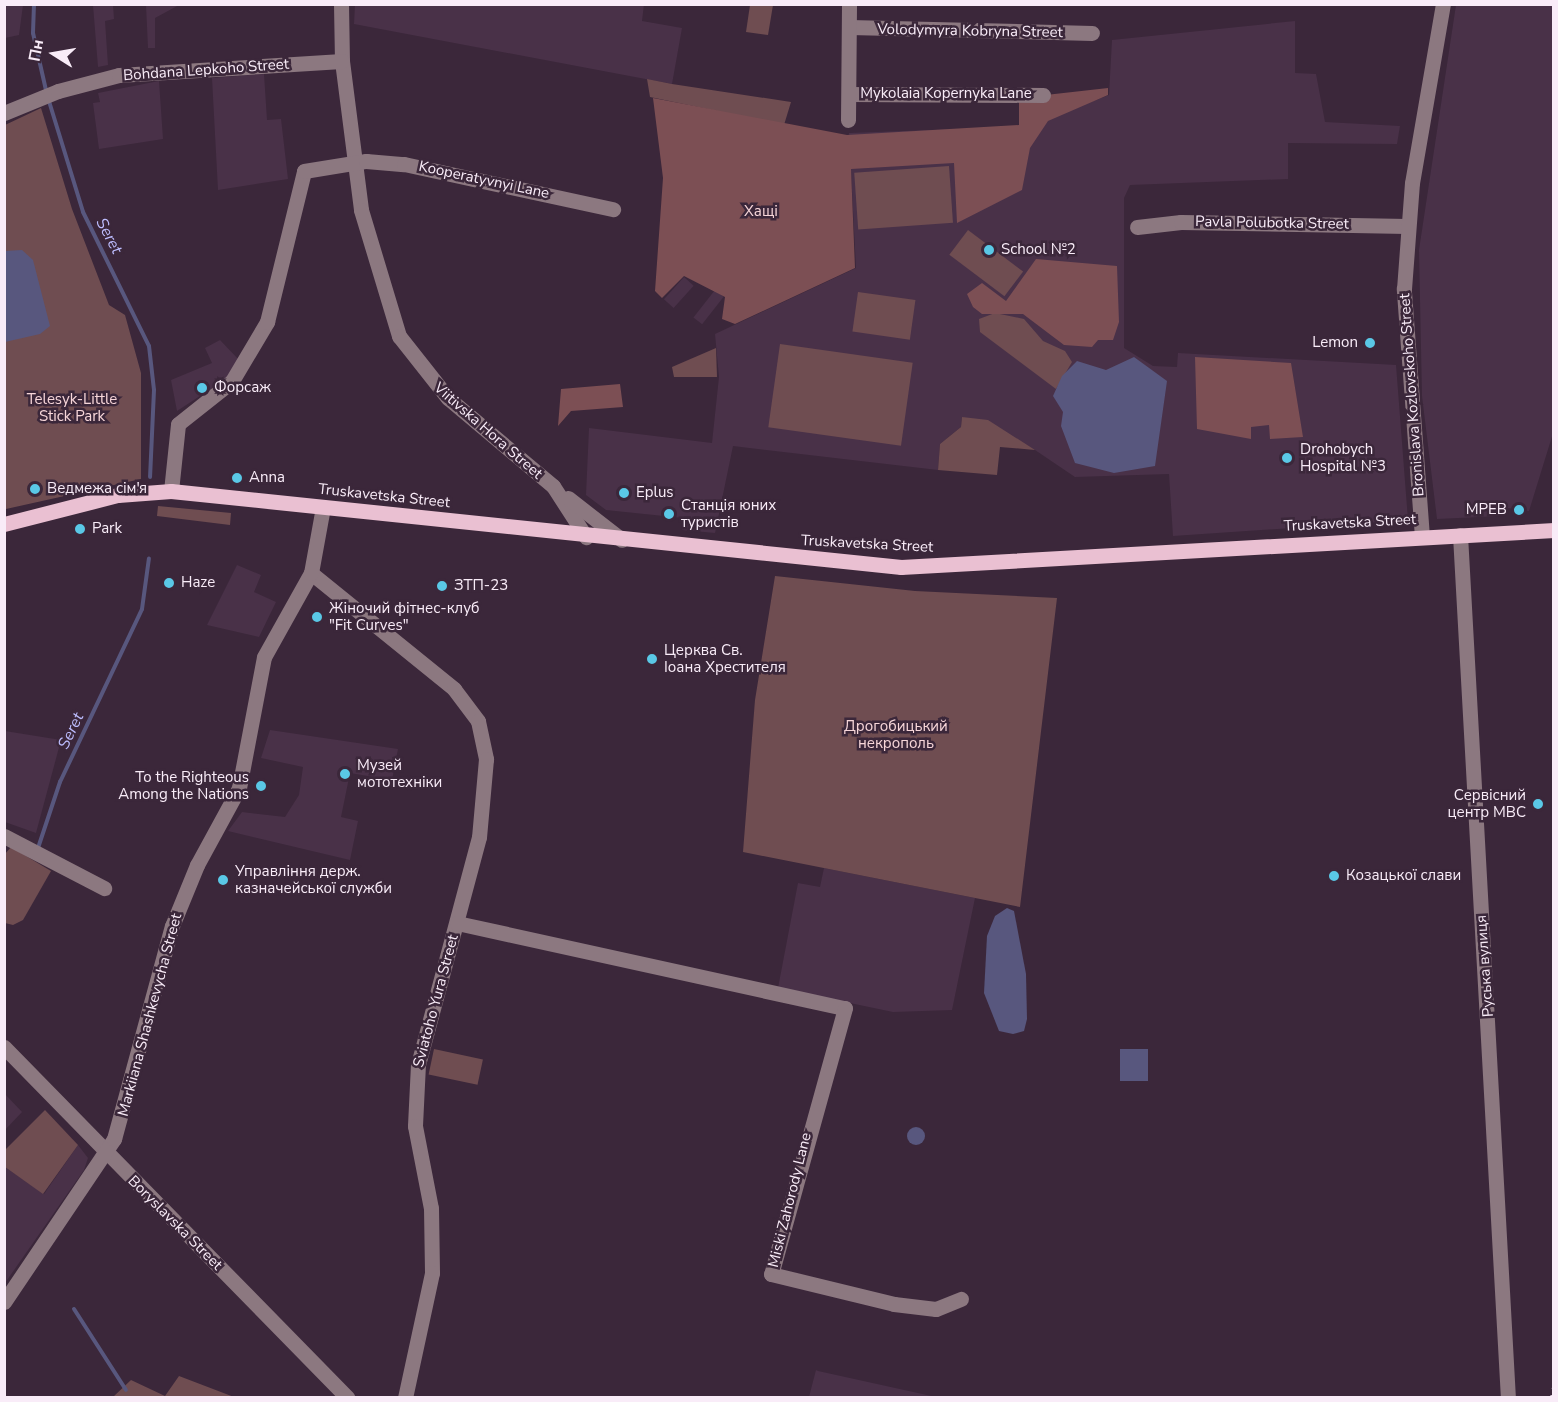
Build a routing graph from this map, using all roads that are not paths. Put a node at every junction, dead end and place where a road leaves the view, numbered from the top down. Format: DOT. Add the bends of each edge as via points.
graph roads {
  1 [pos="341,4"];
  2 [pos="849,4"];
  3 [pos="1443,4"];
  4 [pos="849,27"];
  5 [pos="1092,33"];
  6 [pos="342,61"];
  7 [pos="849,94"];
  8 [pos="1043,95"];
  9 [pos="4,113"];
  10 [pos="848,120"];
  11 [pos="352,163"];
  12 [pos="614,208"];
  13 [pos="1407,226"];
  14 [pos="1137,227"];
  15 [pos="171,491"];
  16 [pos="561,496"];
  17 [pos="322,507"];
  18 [pos="4,524"];
  19 [pos="1554,530"];
  20 [pos="562,534"];
  21 [pos="1460,535"];
  22 [pos="586,537"];
  23 [pos="1422,537"];
  24 [pos="622,540"];
  25 [pos="310,573"];
  26 [pos="4,836"];
  27 [pos="104,888"];
  28 [pos="457,923"];
  29 [pos="845,1008"];
  30 [pos="4,1047"];
  31 [pos="107,1154"];
  32 [pos="961,1299"];
  33 [pos="4,1302"];
  34 [pos="348,1398"];
  35 [pos="405,1398"];
  36 [pos="1508,1398"];
  1 -- 6 [label="street, Viitivska Hora Street"];
  2 -- 4 [label="street"];
  3 -- 13 [label="street, Bronislava Kozlovskoho Street"];
  4 -- 5 [label="street, Volodymyra Kobryna Street"];
  4 -- 7 [label="street"];
  6 -- 9 [label="street, Bohdana Lepkoho Street" via="151,71 58,91"];
  6 -- 11 [label="street, Viitivska Hora Street"];
  7 -- 8 [label="street, Mykolaia Kopernyka Lane"];
  7 -- 10 [label="street"];
  11 -- 12 [label="street, Kooperatyvnyi Lane" via="451,171"];
  11 -- 15 [label="street, Kooperatyvnyi Lane" via="304,171 267,322 232,381 178,424"];
  11 -- 16 [label="street, Viitivska Hora Street" via="382,290 407,351 461,412"];
  13 -- 14 [label="street, Pavla Polubotka Street" via="1181,222"];
  13 -- 23 [label="street, Bronislava Kozlovskoho Street" via="1405,336"];
  15 -- 17 [label="main road, Truskavetska Street"];
  15 -- 18 [label="main road, Truskavetska Street" via="147,491"];
  16 -- 20 [label="street"];
  16 -- 22 [label="street, Viitivska Hora Street"];
  16 -- 24 [label="street"];
  17 -- 20 [label="main road, Truskavetska Street"];
  17 -- 25 [label="street, Markiiana Shashkevycha Street"];
  19 -- 21 [label="main road, Truskavetska Street"];
  20 -- 22 [label="main road, Truskavetska Street"];
  21 -- 23 [label="main road, Truskavetska Street"];
  21 -- 36 [label="street, Руська вулиця"];
  22 -- 24 [label="main road, Truskavetska Street"];
  23 -- 24 [label="main road, Truskavetska Street" via="900,567"];
  25 -- 28 [label="street, Sviatoho Yura Street" via="454,689 478,721 486,759 484,803"];
  25 -- 31 [label="street, Markiiana Shashkevycha Street" via="264,657 239,788 197,865 172,926 126,1107"];
  26 -- 27 [label="street"];
  28 -- 29 [label="street, Sviatoho Yura Street"];
  28 -- 35 [label="street, Sviatoho Yura Street" via="415,1089 415,1126 431,1208 432,1251 429,1299"];
  29 -- 32 [label="street, Miski Zahorody Lane" via="771,1274 894,1304 936,1309"];
  30 -- 31 [label="street, Boryslavska Street"];
  31 -- 33 [label="street, Markiiana Shashkevycha Street"];
  31 -- 34 [label="street, Boryslavska Street"];
}
